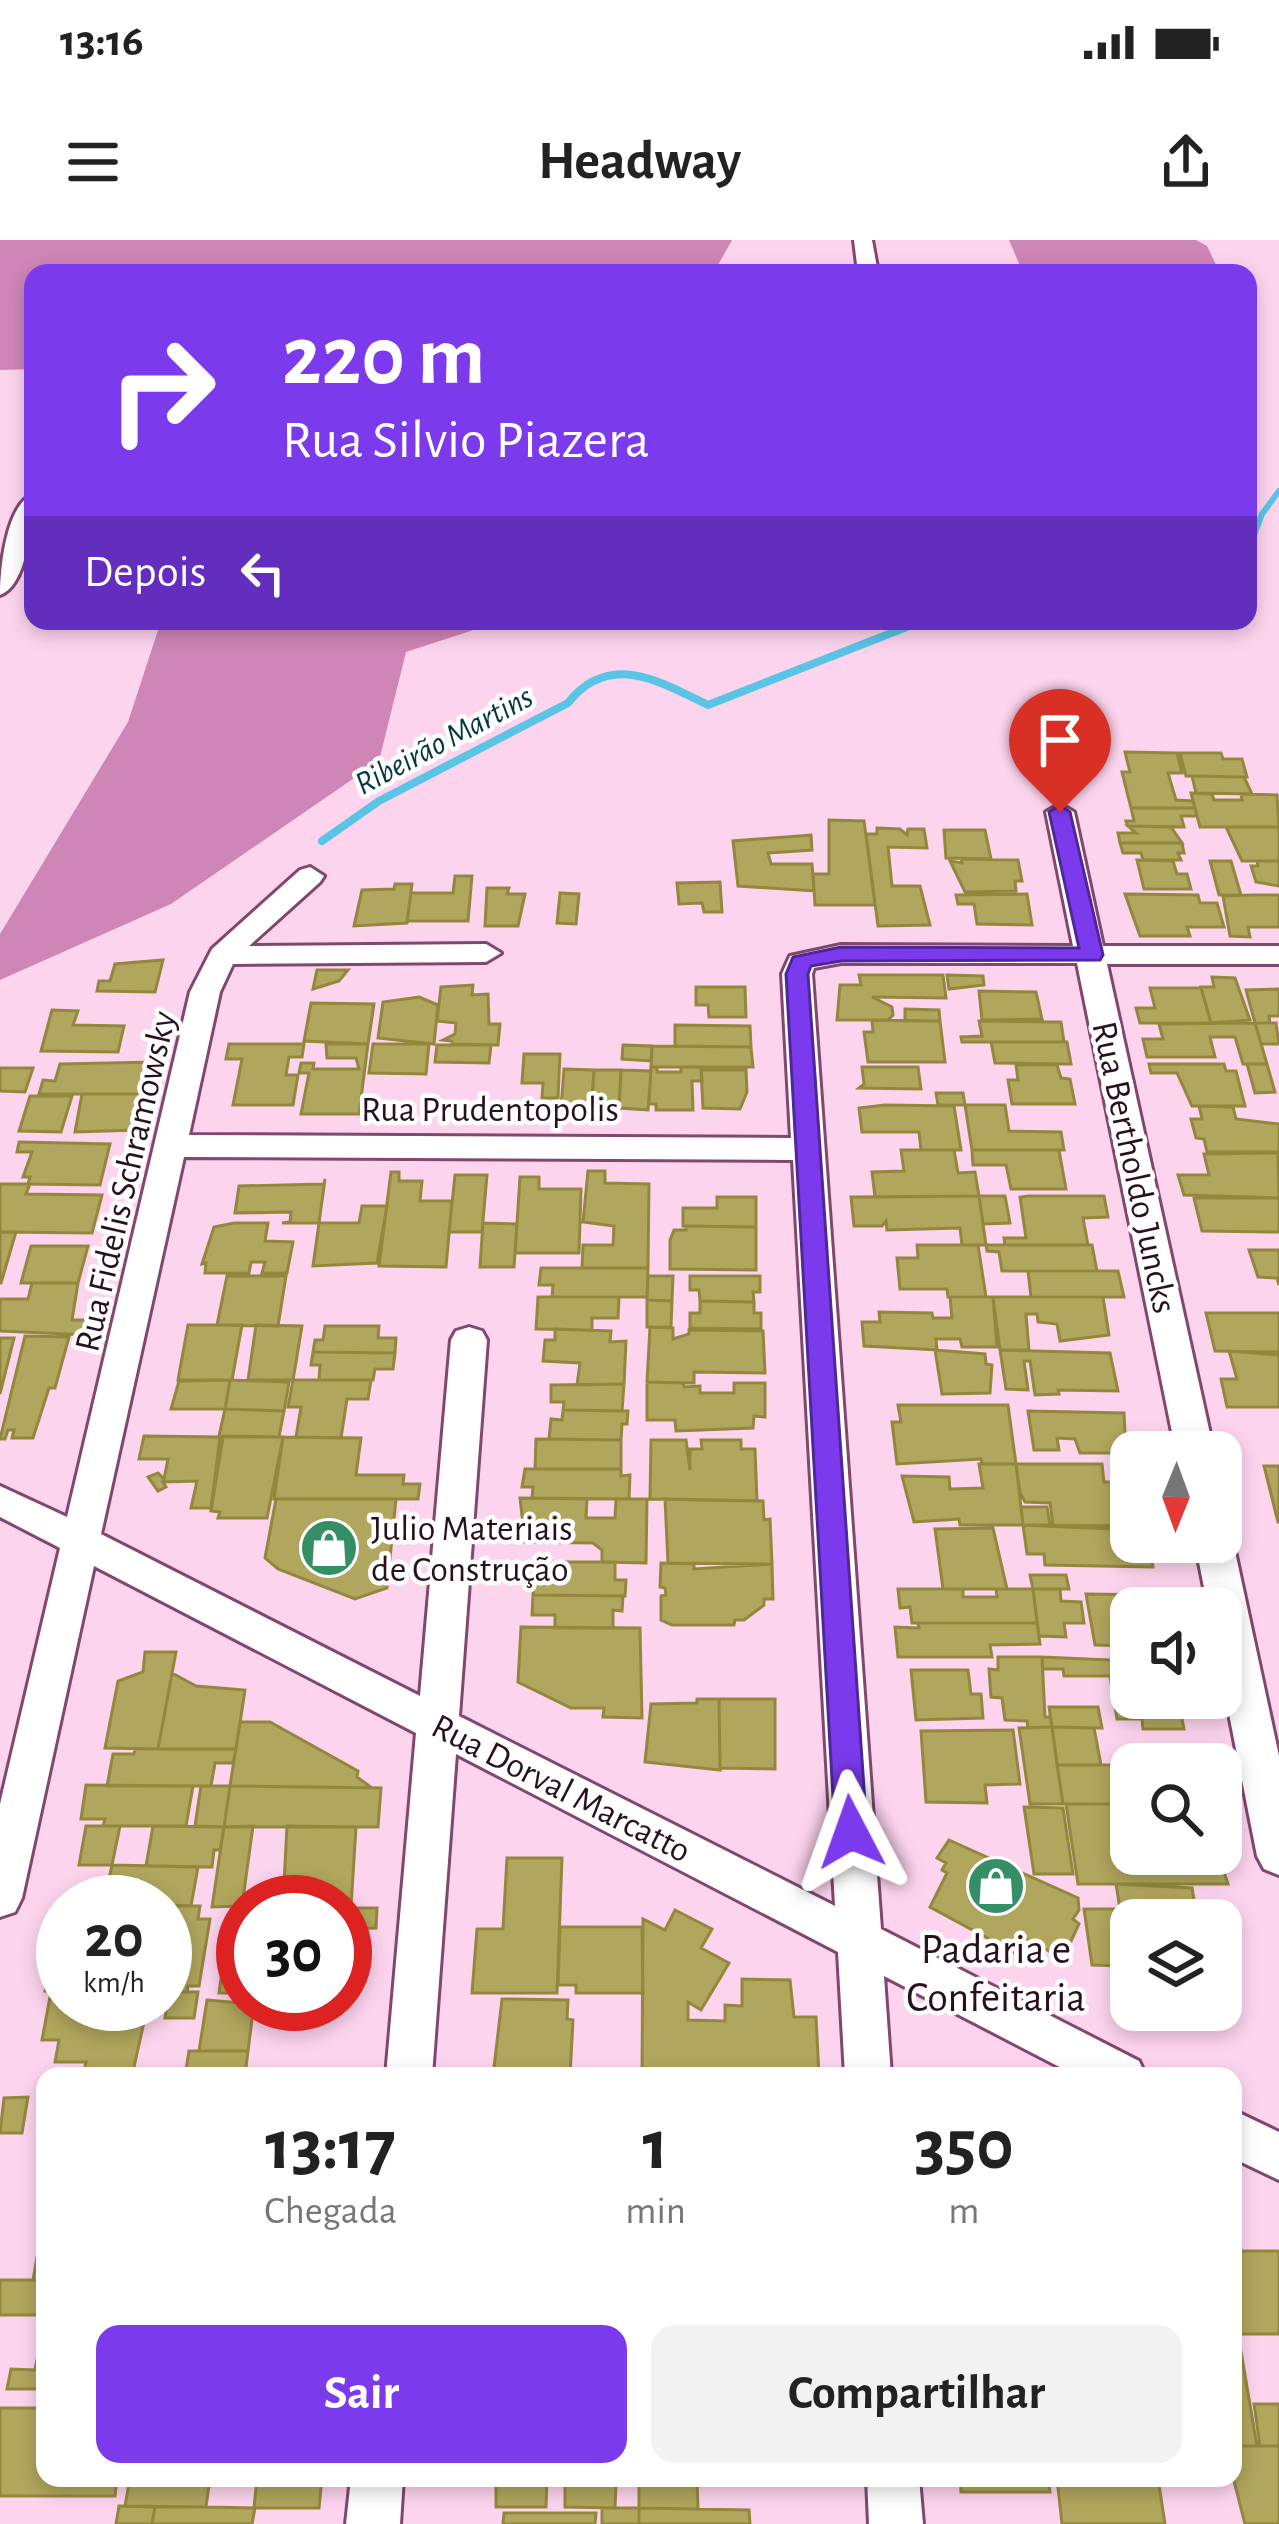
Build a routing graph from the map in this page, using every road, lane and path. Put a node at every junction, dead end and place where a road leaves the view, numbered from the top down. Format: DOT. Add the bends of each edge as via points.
graph roads {
  1 [pos="24,525"];
  2 [pos="0,588"];
  3 [pos="1060,812"];
  4 [pos="310,876"];
  5 [pos="486,952"];
  6 [pos="223,955"];
  7 [pos="1092,955"];
  8 [pos="1279,956"];
  9 [pos="174,1146"];
  10 [pos="805,1149"];
  11 [pos="469,1340"];
  12 [pos="1191,1431"];
  13 [pos="0,1500"];
  14 [pos="82,1541"];
  15 [pos="1218,1563"];
  16 [pos="437,1723"];
  17 [pos="1279,1856"];
  18 [pos="0,1898"];
  19 [pos="859,1939"];
  20 [pos="410,2067"];
  21 [pos="867,2067"];
  22 [pos="1106,2067"];
  23 [pos="1242,2138"];
  24 [pos="1279,2157"];
  25 [pos="376,2487"];
  26 [pos="894,2487"];
  27 [pos="373,2524"];
  28 [pos="896,2524"];
  1 -- 2 [label="street"];
  3 -- 7 [label="street, Rua Bertholdo Juncks"];
  4 -- 6 [label="street, Rua Fidelis Schramowsky"];
  5 -- 6 [label="street"];
  6 -- 9 [label="street, Rua Fidelis Schramowsky" via="206,992"];
  7 -- 8 [label="street"];
  7 -- 10 [label="street" via="841,954 801,962"];
  7 -- 12 [label="street, Rua Bertholdo Juncks"];
  9 -- 10 [label="street, Rua Prudentopolis"];
  9 -- 14 [label="street, Rua Fidelis Schramowsky"];
  10 -- 19 [label="street"];
  11 -- 16 [label="street"];
  13 -- 14 [label="street, Rua Dorval Marcatto"];
  14 -- 16 [label="street, Rua Dorval Marcatto"];
  14 -- 18 [label="street, Rua Fidelis Schramowsky"];
  15 -- 17 [label="street"];
  16 -- 19 [label="street, Rua Dorval Marcatto"];
  16 -- 20 [label="street"];
  19 -- 21 [label="street"];
  19 -- 22 [label="street, Rua Dorval Marcatto"];
  23 -- 24 [label="street"];
  25 -- 27 [label="street"];
  26 -- 28 [label="street"];
}
